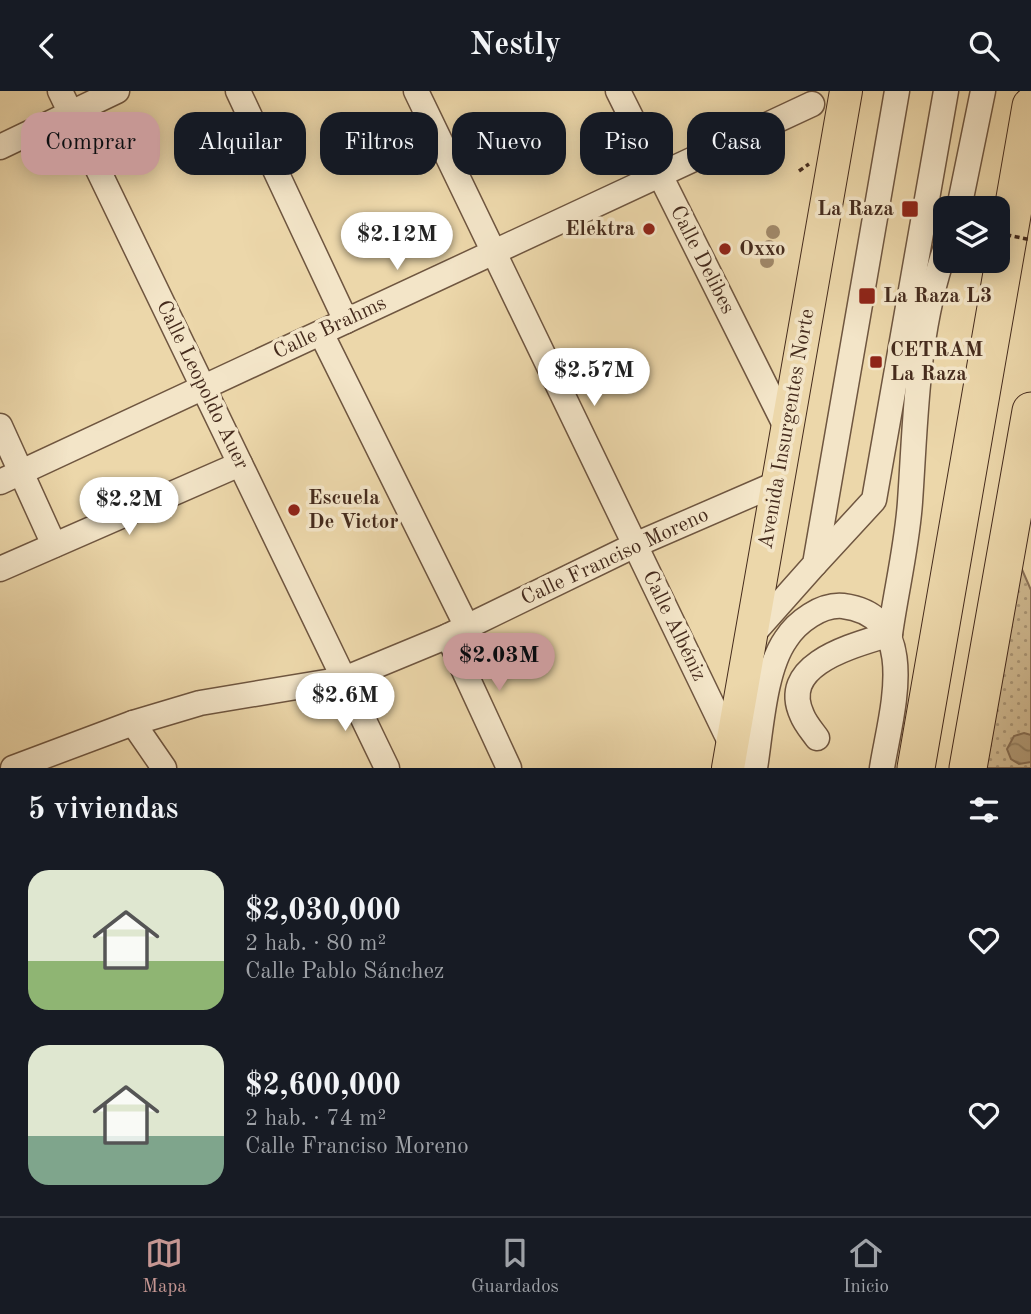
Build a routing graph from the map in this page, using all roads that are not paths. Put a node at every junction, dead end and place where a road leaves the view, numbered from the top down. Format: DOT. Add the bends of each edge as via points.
graph roads {
  1 [pos="60,91"];
  2 [pos="117,91"];
  3 [pos="238,91"];
  4 [pos="416,91"];
  5 [pos="618,91"];
  6 [pos="846,91"];
  7 [pos="897,91"];
  8 [pos="946,91"];
  9 [pos="983,91"];
  10 [pos="1008,91"];
  11 [pos="809,97"];
  12 [pos="1031,106"];
  13 [pos="70,112"];
  14 [pos="73,112"];
  15 [pos="628,112"];
  16 [pos="21,137"];
  17 [pos="838,141"];
  18 [pos="0,147"];
  19 [pos="1021,159"];
  20 [pos="673,168"];
  21 [pos="101,175"];
  22 [pos="660,175"];
  23 [pos="961,196"];
  24 [pos="494,252"];
  25 [pos="937,273"];
  26 [pos="346,321"];
  27 [pos="321,333"];
  28 [pos="925,335"];
  29 [pos="203,387"];
  30 [pos="892,392"];
  31 [pos="1031,411"];
  32 [pos="0,426"];
  33 [pos="787,429"];
  34 [pos="240,464"];
  35 [pos="11,477"];
  36 [pos="778,483"];
  37 [pos="1013,516"];
  38 [pos="54,545"];
  39 [pos="635,545"];
  40 [pos="1031,554"];
  41 [pos="815,564"];
  42 [pos="0,569"];
  43 [pos="457,632"];
  44 [pos="890,634"];
  45 [pos="751,636"];
  46 [pos="344,679"];
  47 [pos="133,723"];
  48 [pos="817,738"];
  49 [pos="730,757"];
  50 [pos="13,768"];
  51 [pos="164,768"];
  52 [pos="387,768"];
  53 [pos="509,768"];
  54 [pos="755,768"];
  55 [pos="883,768"];
  56 [pos="916,768"];
  57 [pos="968,768"];
  1 -- 13 [label="street, Calle Leopoldo Auer"];
  2 -- 14 [label="street"];
  3 -- 26 [label="street"];
  4 -- 24 [label="street, Calle Albéniz"];
  5 -- 15 [label="street, Calle Delibes"];
  6 -- 17 [label="main road, Avenida Insurgentes Norte"];
  7 -- 41 [label="street"];
  8 -- 30 [label="street"];
  9 -- 23 [label="street"];
  10 -- 19 [label="highway" via="1010,130"];
  11 -- 17 [label="street"];
  11 -- 20 [label="street, Calle Brahms"];
  12 -- 19 [label="highway"];
  16 -- 18 [label="street"];
  17 -- 33 [label="main road, Avenida Insurgentes Norte"];
  19 -- 56 [label="highway"];
  21 -- 29 [label="street, Calle Leopoldo Auer"];
  22 -- 24 [label="street, Calle Brahms"];
  22 -- 33 [label="street, Calle Delibes"];
  24 -- 26 [label="street, Calle Brahms"];
  24 -- 39 [label="street, Calle Albéniz"];
  25 -- 28 [label="street"];
  26 -- 27 [label="street, Calle Brahms"];
  27 -- 29 [label="street, Calle Brahms"];
  27 -- 43 [label="street"];
  28 -- 30 [label="street"];
  28 -- 44 [label="street" via="914,405 910,505"];
  29 -- 34 [label="street, Calle Leopoldo Auer"];
  29 -- 35 [label="street, Calle Brahms"];
  30 -- 41 [label="street" via="874,500"];
  31 -- 37 [label="highway"];
  32 -- 35 [label="street"];
  33 -- 36 [label="main road, Avenida Insurgentes Norte"];
  34 -- 38 [label="street"];
  34 -- 46 [label="street, Calle Leopoldo Auer"];
  35 -- 38 [label="street"];
  36 -- 39 [label="street, Calle Franciso Moreno"];
  36 -- 45 [label="main road, Avenida Insurgentes Norte"];
  37 -- 40 [label="highway"];
  37 -- 57 [label="highway"];
  38 -- 42 [label="street"];
  39 -- 43 [label="street, Calle Franciso Moreno"];
  39 -- 49 [label="street, Calle Albéniz"];
  41 -- 45 [label="street"];
  43 -- 46 [label="street, Calle Franciso Moreno"];
  43 -- 53 [label="street"];
  44 -- 48 [label="street" via="831,654 804,674 797,697"];
  44 -- 54 [label="street" via="869,614 839,606 798,624 772,671"];
  44 -- 55 [label="street" via="896,674"];
  45 -- 49 [label="main road, Avenida Insurgentes Norte"];
  46 -- 47 [label="street, Calle Franciso Moreno" via="200,703"];
  46 -- 52 [label="street, Calle Leopoldo Auer"];
  47 -- 50 [label="street, Calle Franciso Moreno"];
  47 -- 51 [label="street"];
}
